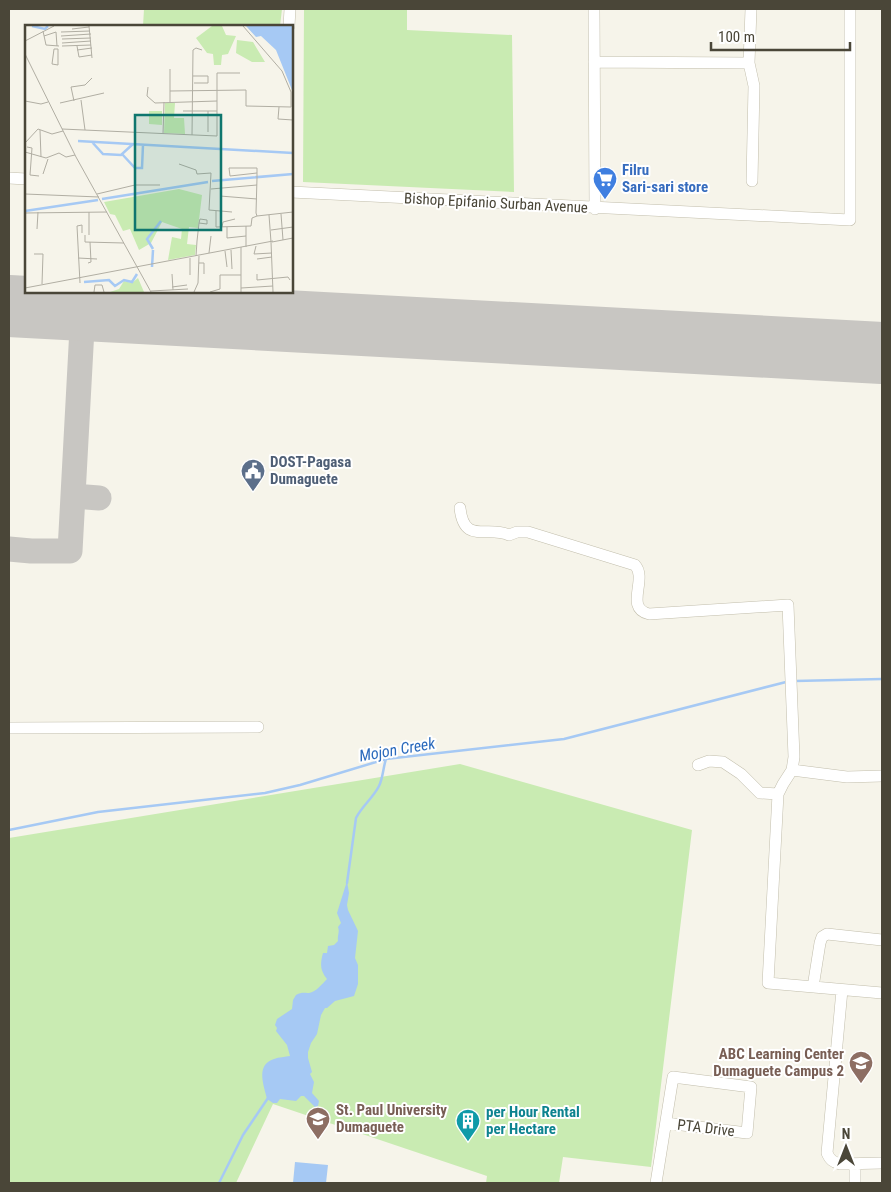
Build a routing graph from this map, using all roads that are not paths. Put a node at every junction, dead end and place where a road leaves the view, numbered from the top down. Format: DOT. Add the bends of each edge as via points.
graph roads {
  1 [pos="290,9"];
  2 [pos="594,9"];
  3 [pos="751,9"];
  4 [pos="850,9"];
  5 [pos="289,25"];
  6 [pos="594,62"];
  7 [pos="749,63"];
  8 [pos="9,178"];
  9 [pos="25,179"];
  10 [pos="752,181"];
  11 [pos="292,192"];
  12 [pos="595,208"];
  13 [pos="460,508"];
  14 [pos="258,726"];
  15 [pos="9,728"];
  16 [pos="698,765"];
  17 [pos="792,770"];
  18 [pos="882,776"];
  19 [pos="778,794"];
  20 [pos="882,940"];
  21 [pos="813,987"];
  22 [pos="842,990"];
  23 [pos="882,993"];
  24 [pos="666,1123"];
  25 [pos="882,1163"];
  26 [pos="855,1164"];
  27 [pos="656,1183"];
  28 [pos="855,1183"];
  1 -- 5 [label="street"];
  2 -- 6 [label="street"];
  3 -- 7 [label="street"];
  4 -- 12 [label="street, Bishop Epifanio Surban Avenue" via="850,220"];
  6 -- 7 [label="street"];
  6 -- 12 [label="street"];
  7 -- 10 [label="street" via="754,86"];
  8 -- 9 [label="street"];
  11 -- 12 [label="street, Bishop Epifanio Surban Avenue"];
  13 -- 17 [label="street" via="467,528 474,532 509,536 528,532 635,565 640,574 638,608 649,614 788,605"];
  14 -- 15 [label="street"];
  16 -- 19 [label="street" via="709,761 723,762 760,793"];
  17 -- 18 [label="street" via="847,777"];
  17 -- 19 [label="street"];
  19 -- 21 [label="street" via="768,983"];
  20 -- 21 [label="street" via="827,934 822,937"];
  21 -- 22 [label="street"];
  22 -- 23 [label="street"];
  22 -- 26 [label="street" via="827,1153 834,1162"];
  24 -- 24 [label="street, PTA Drive" via="673,1077 751,1087 747,1133"];
  24 -- 27 [label="street"];
  25 -- 26 [label="street"];
  26 -- 28 [label="street"];
}
